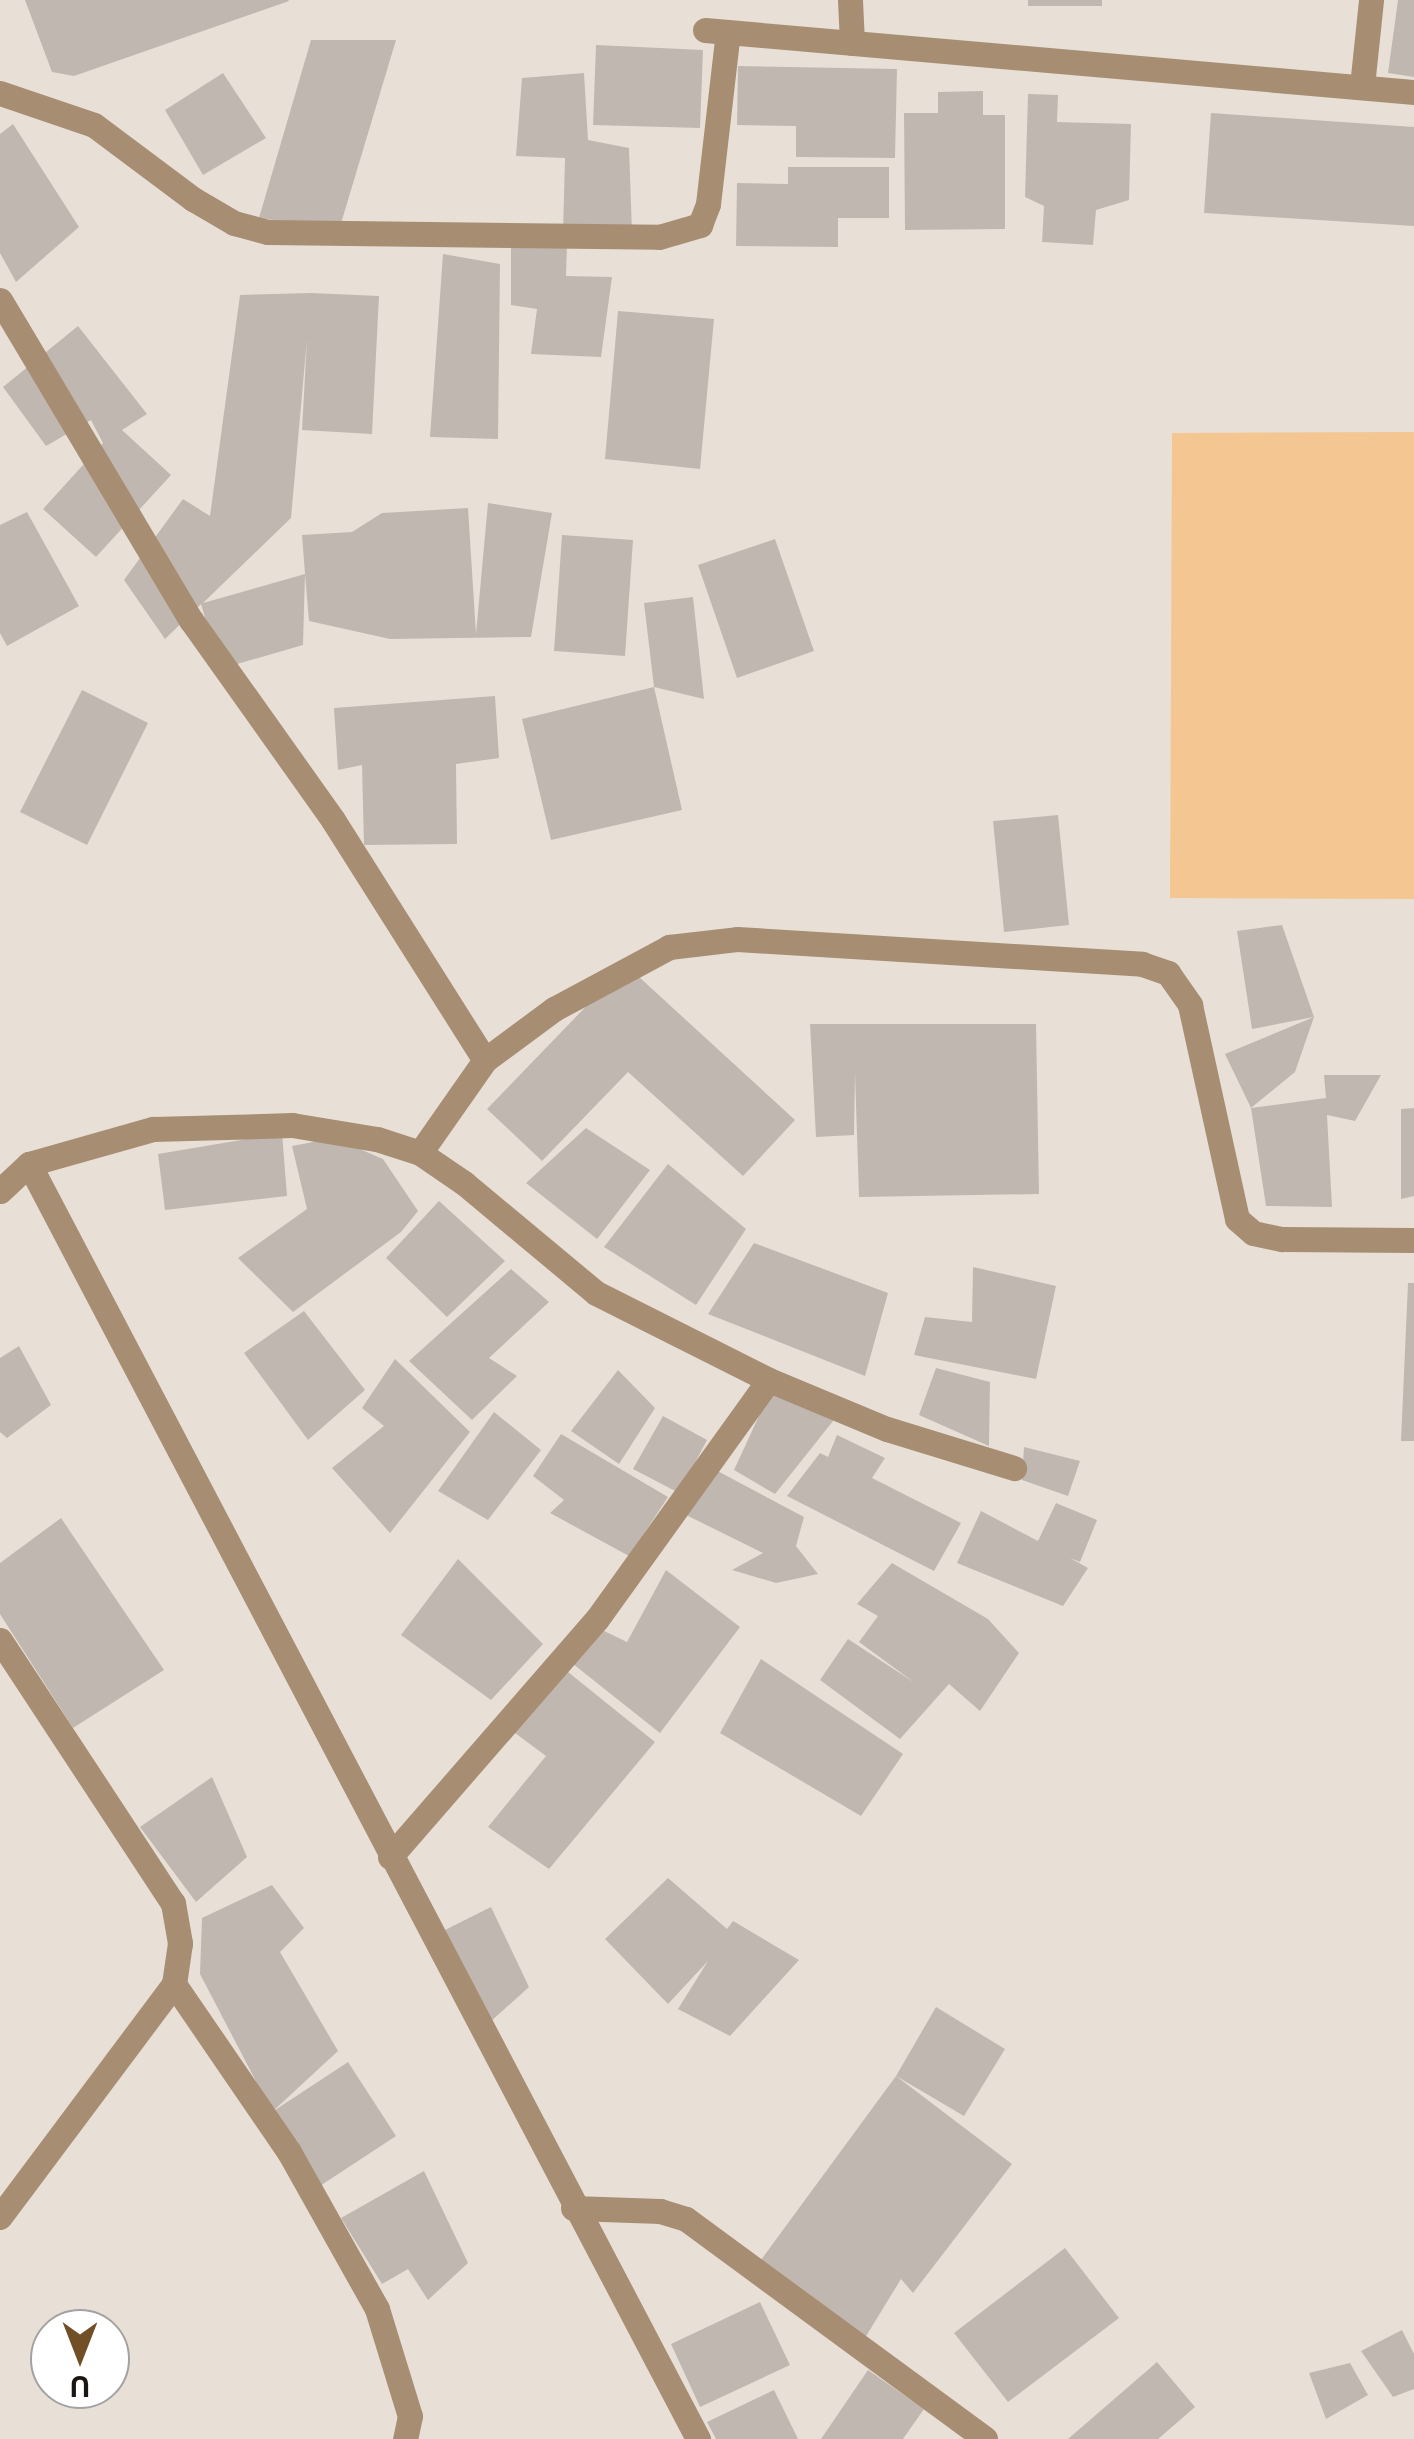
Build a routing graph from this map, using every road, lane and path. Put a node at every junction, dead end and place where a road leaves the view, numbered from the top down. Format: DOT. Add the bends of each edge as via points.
graph roads {
  1 [pos="850,0"];
  2 [pos="1370,0"];
  3 [pos="852,44"];
  4 [pos="1362,86"];
  5 [pos="1414,92"];
  6 [pos="0,93"];
  7 [pos="0,300"];
  8 [pos="484,1060"];
  9 [pos="420,1153"];
  10 [pos="28,1164"];
  11 [pos="0,1191"];
  12 [pos="1414,1240"];
  13 [pos="770,1380"];
  14 [pos="1014,1468"];
  15 [pos="0,1640"];
  16 [pos="390,1858"];
  17 [pos="174,1984"];
  18 [pos="573,2208"];
  19 [pos="0,2217"];
  20 [pos="405,2439"];
  21 [pos="698,2439"];
  22 [pos="985,2439"];
  1 -- 3 [label="street"];
  2 -- 4 [label="street"];
  3 -- 4 [label="street"];
  3 -- 6 [label="street" via="716,31 708,204 700,225 658,237 268,232 234,223 194,200 94,125"];
  4 -- 5 [label="street"];
  7 -- 8 [label="street" via="192,620 333,820"];
  8 -- 9 [label="street"];
  8 -- 12 [label="street" via="554,1009 669,947 737,939 1142,964 1168,973 1190,1005 1236,1219 1253,1233 1282,1240"];
  9 -- 10 [label="street" via="292,1125 220,1124 153,1129"];
  9 -- 13 [label="street" via="596,1292"];
  10 -- 11 [label="street"];
  10 -- 16 [label="street"];
  13 -- 14 [label="street" via="886,1429"];
  13 -- 16 [label="street" via="598,1619"];
  15 -- 17 [label="street" via="173,1903 180,1943"];
  16 -- 18 [label="street"];
  17 -- 19 [label="street"];
  17 -- 20 [label="street" via="289,2152 377,2309 410,2416"];
  18 -- 21 [label="street"];
  18 -- 22 [label="street" via="660,2211 686,2220"];
}
